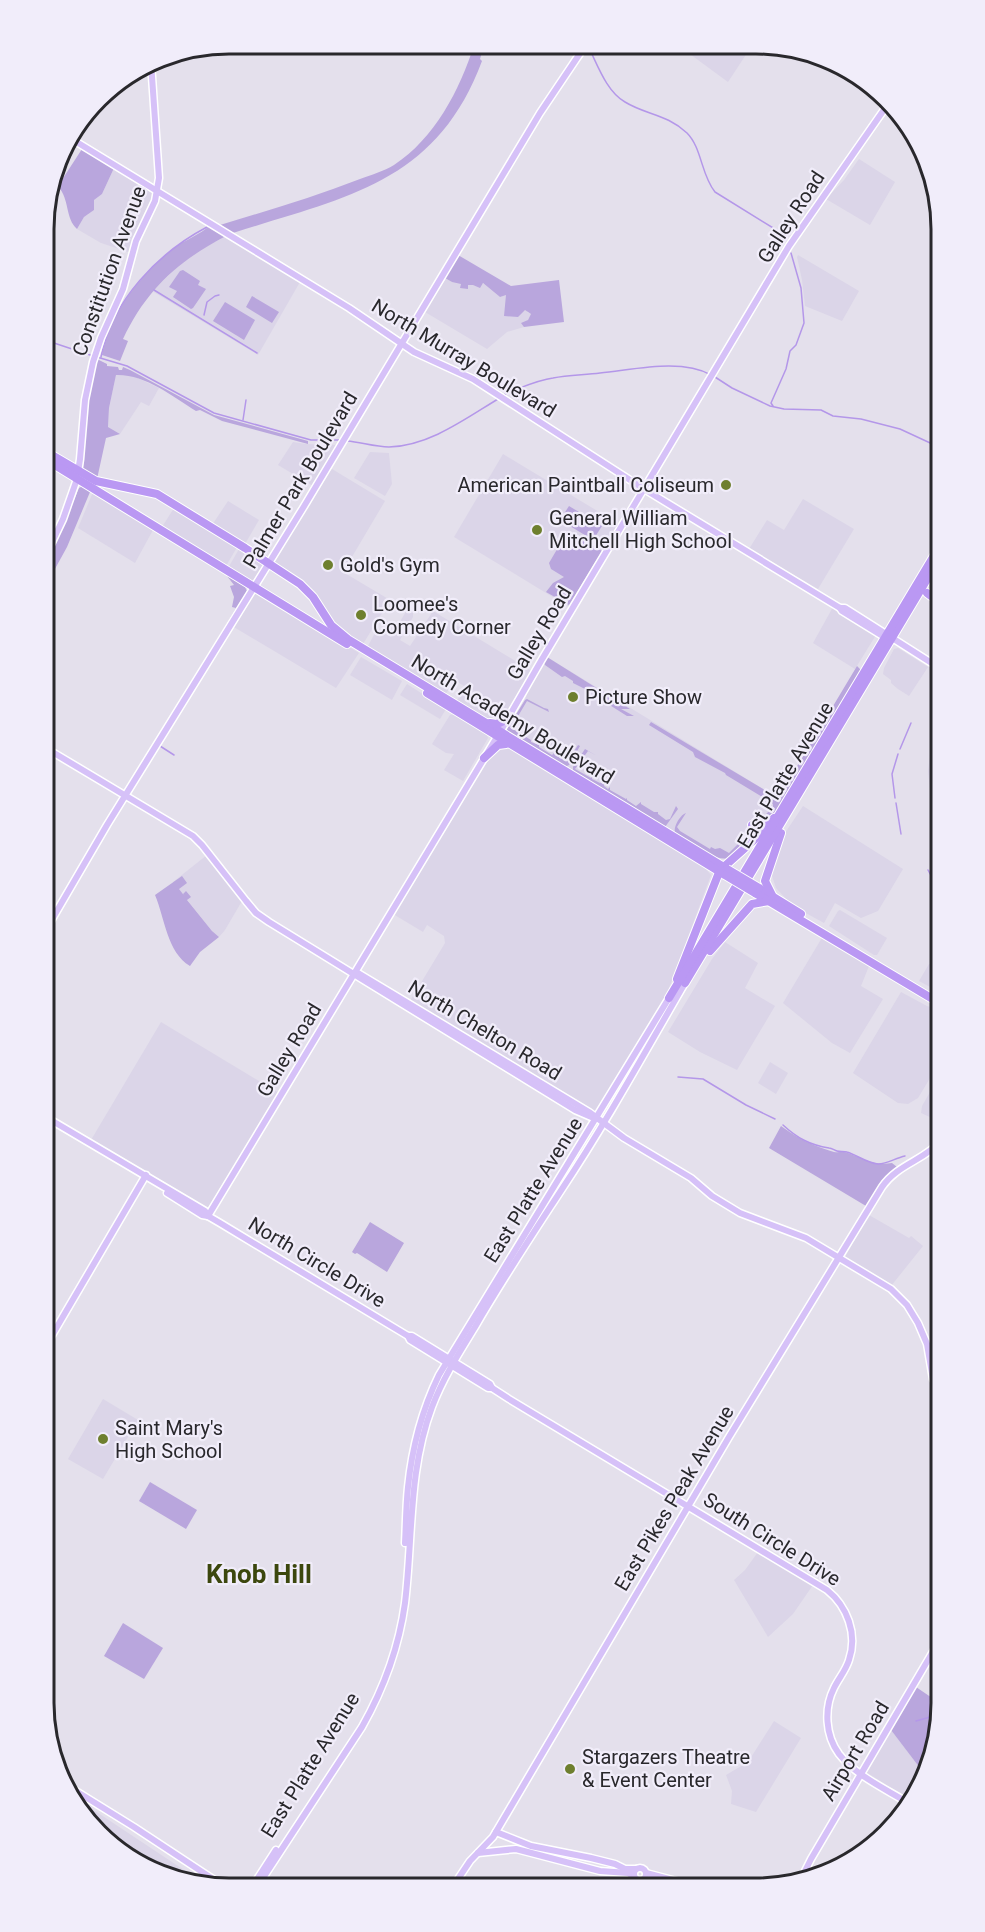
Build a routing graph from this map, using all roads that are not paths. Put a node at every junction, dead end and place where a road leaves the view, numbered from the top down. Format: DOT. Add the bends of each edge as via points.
graph roads {
  1 [pos="580,54"];
  2 [pos="152,72"];
  3 [pos="883,110"];
  4 [pos="77,142"];
  5 [pos="159,178"];
  6 [pos="158,191"];
  7 [pos="168,197"];
  8 [pos="402,343"];
  9 [pos="54,458"];
  10 [pos="54,463"];
  11 [pos="78,475"];
  12 [pos="644,489"];
  13 [pos="54,538"];
  14 [pos="931,558"];
  15 [pos="268,563"];
  16 [pos="931,564"];
  17 [pos="931,573"];
  18 [pos="254,588"];
  19 [pos="914,590"];
  20 [pos="912,605"];
  21 [pos="889,637"];
  22 [pos="931,662"];
  23 [pos="508,719"];
  24 [pos="486,723"];
  25 [pos="499,734"];
  26 [pos="513,747"];
  27 [pos="54,753"];
  28 [pos="484,758"];
  29 [pos="125,796"];
  30 [pos="792,801"];
  31 [pos="771,822"];
  32 [pos="752,825"];
  33 [pos="732,859"];
  34 [pos="708,861"];
  35 [pos="724,871"];
  36 [pos="765,881"];
  37 [pos="714,885"];
  38 [pos="759,892"];
  39 [pos="771,899"];
  40 [pos="752,904"];
  41 [pos="54,916"];
  42 [pos="354,973"];
  43 [pos="685,983"];
  44 [pos="931,992"];
  45 [pos="669,998"];
  46 [pos="931,998"];
  47 [pos="599,1121"];
  48 [pos="54,1122"];
  49 [pos="931,1150"];
  50 [pos="145,1177"];
  51 [pos="208,1216"];
  52 [pos="840,1257"];
  53 [pos="54,1332"];
  54 [pos="450,1362"];
  55 [pos="931,1369"];
  56 [pos="688,1505"];
  57 [pos="400,1607"];
  58 [pos="402,1618"];
  59 [pos="397,1626"];
  60 [pos="398,1639"];
  61 [pos="931,1655"];
  62 [pos="861,1773"];
  63 [pos="80,1794"];
  64 [pos="902,1799"];
  65 [pos="497,1833"];
  66 [pos="516,1848"];
  67 [pos="477,1853"];
  68 [pos="811,1859"];
  69 [pos="636,1871"];
  70 [pos="805,1871"];
  71 [pos="801,1872"];
  72 [pos="209,1876"];
  73 [pos="258,1878"];
  74 [pos="263,1878"];
  75 [pos="459,1878"];
  76 [pos="635,1878"];
  77 [pos="643,1878"];
  1 -- 8 [label="main road, Palmer Park Boulevard"];
  2 -- 5 [label="main road, Constitution Avenue"];
  3 -- 12 [label="main road, Galley Road" via="789,246"];
  4 -- 6 [label="main road, North Murray Boulevard"];
  5 -- 6 [label="main road, Constitution Avenue"];
  5 -- 7 [label="main road"];
  6 -- 7 [label="main road, North Murray Boulevard"];
  6 -- 11 [label="main road, Constitution Avenue" via="93,362"];
  7 -- 8 [label="main road, North Murray Boulevard"];
  8 -- 12 [label="main road, North Murray Boulevard" via="508,401"];
  8 -- 15 [label="main road, Palmer Park Boulevard"];
  9 -- 11 [label="highway, North Academy Boulevard"];
  10 -- 11 [label="highway, North Academy Boulevard"];
  11 -- 13 [label="main road, Constitution Avenue"];
  11 -- 15 [label="highway, North Academy Boulevard" via="157,494"];
  11 -- 18 [label="highway, North Academy Boulevard"];
  12 -- 21 [label="main road, North Murray Boulevard"];
  12 -- 23 [label="main road, Galley Road"];
  14 -- 19 [label="highway" via="925,567 917,567 921,575"];
  15 -- 18 [label="main road, Palmer Park Boulevard"];
  15 -- 24 [label="highway, North Academy Boulevard" via="307,590 341,634"];
  16 -- 19 [label="highway, East Platte Avenue"];
  17 -- 20 [label="highway, East Platte Avenue"];
  17 -- 20 [label="highway" via="925,588 929,595 920,595"];
  18 -- 25 [label="highway, North Academy Boulevard"];
  18 -- 29 [label="main road, Palmer Park Boulevard"];
  19 -- 21 [label="highway, East Platte Avenue"];
  20 -- 21 [label="highway, East Platte Avenue"];
  21 -- 22 [label="main road, North Murray Boulevard"];
  21 -- 30 [label="highway, East Platte Avenue"];
  23 -- 24 [label="highway"];
  23 -- 25 [label="main road, Galley Road"];
  24 -- 25 [label="highway, North Academy Boulevard"];
  25 -- 26 [label="highway, North Academy Boulevard"];
  25 -- 28 [label="main road, Galley Road"];
  25 -- 34 [label="highway, North Academy Boulevard" via="581,780"];
  26 -- 28 [label="highway" via="500,744"];
  26 -- 34 [label="highway, North Academy Boulevard"];
  27 -- 29 [label="main road, North Chelton Road"];
  28 -- 42 [label="main road, Galley Road"];
  29 -- 41 [label="main road, Palmer Park Boulevard"];
  29 -- 42 [label="main road, North Chelton Road" via="196,839 259,915"];
  30 -- 31 [label="highway"];
  30 -- 36 [label="highway"];
  30 -- 43 [label="highway, East Platte Avenue"];
  30 -- 45 [label="highway, East Platte Avenue"];
  31 -- 32 [label="highway" via="762,827"];
  31 -- 33 [label="highway"];
  33 -- 34 [label="highway"];
  33 -- 35 [label="highway"];
  34 -- 35 [label="highway, North Academy Boulevard"];
  34 -- 37 [label="highway"];
  35 -- 37 [label="highway"];
  35 -- 38 [label="highway, North Academy Boulevard, bridge"];
  36 -- 38 [label="highway"];
  36 -- 39 [label="highway"];
  37 -- 45 [label="highway"];
  38 -- 39 [label="highway, North Academy Boulevard"];
  38 -- 40 [label="highway"];
  39 -- 40 [label="highway"];
  39 -- 44 [label="highway, North Academy Boulevard"];
  39 -- 46 [label="highway, North Academy Boulevard"];
  40 -- 43 [label="highway" via="719,938"];
  42 -- 47 [label="main road, North Chelton Road" via="383,987"];
  42 -- 51 [label="main road, Galley Road"];
  43 -- 47 [label="main road, East Platte Avenue"];
  45 -- 47 [label="main road, East Platte Avenue"];
  47 -- 52 [label="main road, North Chelton Road" via="740,1213 795,1233"];
  47 -- 54 [label="main road, East Platte Avenue" via="562,1189"];
  48 -- 50 [label="main road, North Circle Drive"];
  49 -- 52 [label="main road, East Pikes Peak Avenue" via="887,1179"];
  50 -- 51 [label="main road, North Circle Drive"];
  50 -- 53 [label="main road"];
  51 -- 54 [label="main road, North Circle Drive"];
  52 -- 55 [label="main road, North Chelton Road" via="888,1287 907,1305 924,1336"];
  52 -- 56 [label="main road, East Pikes Peak Avenue"];
  54 -- 56 [label="main road, North Circle Drive"];
  54 -- 57 [label="main road, East Platte Avenue" via="426,1404 411,1460"];
  54 -- 58 [label="main road, East Platte Avenue" via="417,1456"];
  56 -- 62 [label="main road, South Circle Drive" via="823,1587 842,1605 851,1629 851,1651 831,1695 827,1722 838,1752"];
  56 -- 65 [label="main road, East Pikes Peak Avenue"];
  57 -- 58 [label="main road"];
  57 -- 59 [label="main road, East Platte Avenue"];
  58 -- 60 [label="main road, East Platte Avenue"];
  59 -- 60 [label="main road"];
  59 -- 73 [label="main road, East Platte Avenue" via="382,1676 362,1719"];
  60 -- 74 [label="main road, East Platte Avenue" via="385,1680 362,1727"];
  61 -- 62 [label="main road, Airport Road"];
  62 -- 64 [label="main road, South Circle Drive"];
  62 -- 68 [label="main road, Airport Road"];
  63 -- 72 [label="main road"];
  65 -- 66 [label="main road" via="508,1846"];
  65 -- 67 [label="main road, East Pikes Peak Avenue"];
  65 -- 69 [label="main road" via="516,1842"];
  66 -- 67 [label="main road"];
  66 -- 69 [label="main road" via="600,1871"];
  67 -- 75 [label="main road, East Pikes Peak Avenue"];
  68 -- 70 [label="main road, Airport Road"];
  68 -- 71 [label="main road"];
  69 -- 76 [label="main road"];
  69 -- 77 [label="main road" via="644,1870"];
}
